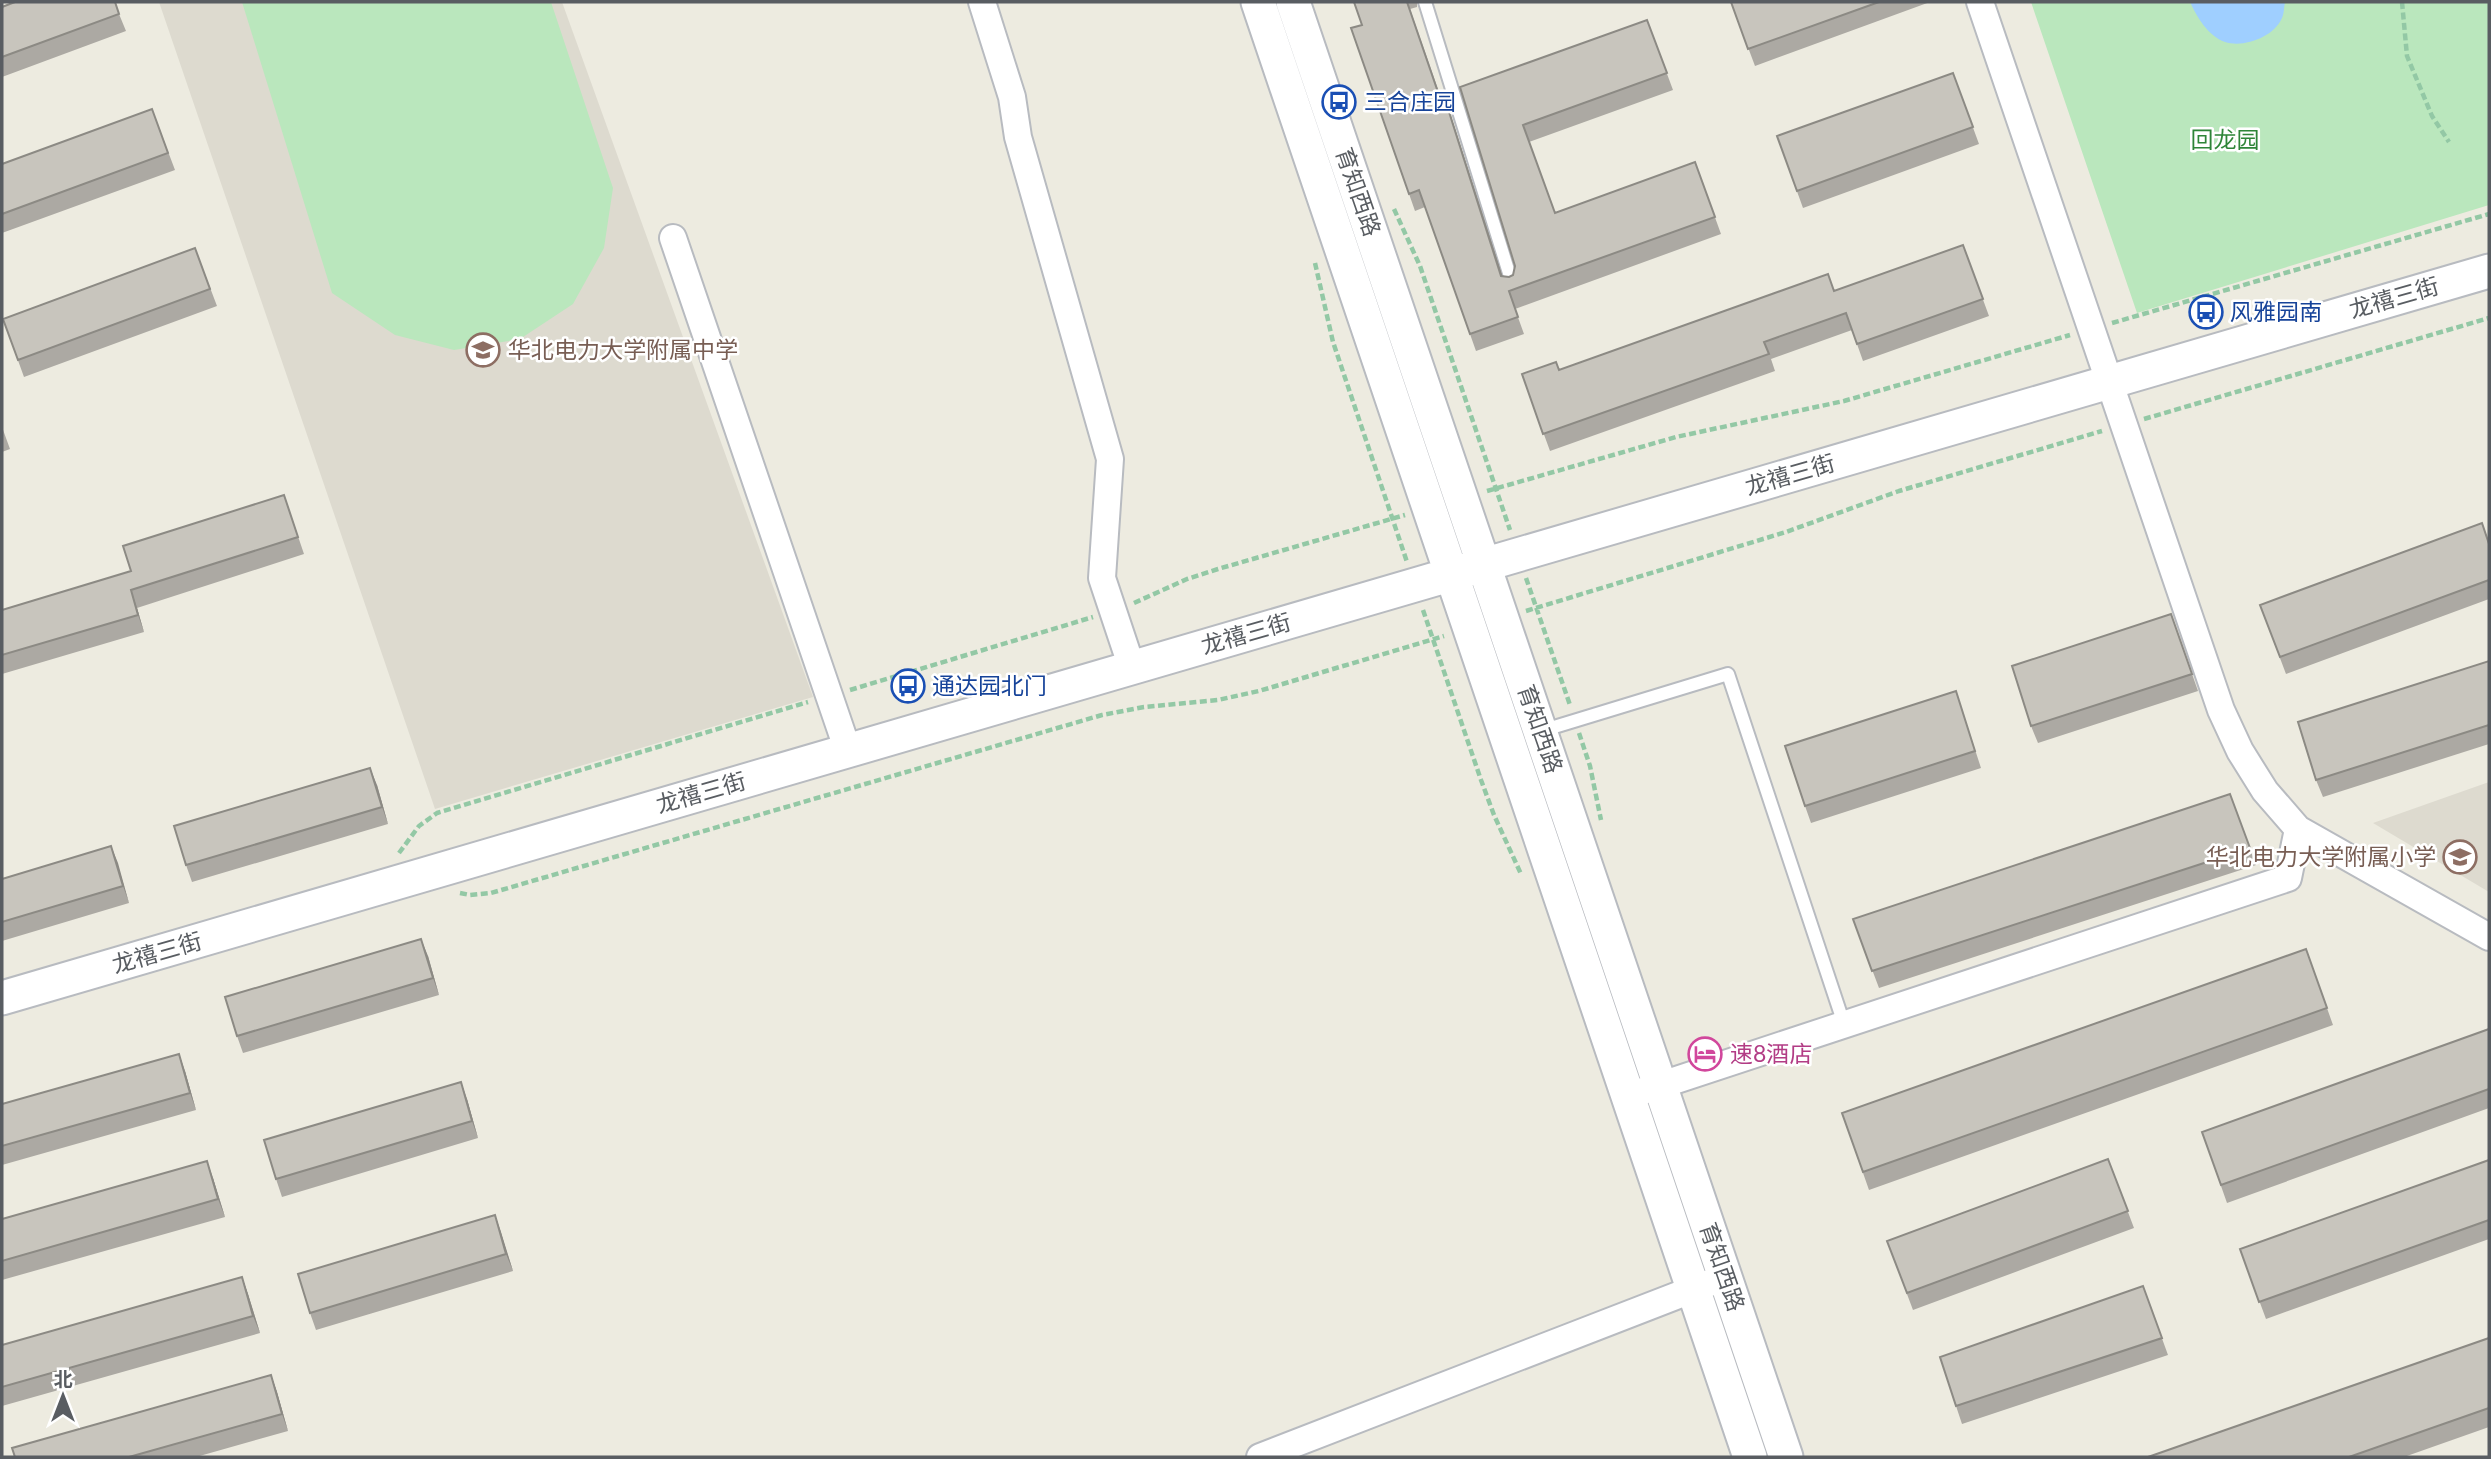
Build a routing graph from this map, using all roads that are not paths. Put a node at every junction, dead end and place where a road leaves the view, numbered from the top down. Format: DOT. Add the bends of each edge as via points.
graph roads {
  1 [pos="982,2"];
  2 [pos="1258,2"];
  3 [pos="1293,2"];
  4 [pos="1425,2"];
  5 [pos="1980,2"];
  6 [pos="673,238"];
  7 [pos="2489,271"];
  8 [pos="1513,286"];
  9 [pos="2109,382"];
  10 [pos="1484,565"];
  11 [pos="1451,574"];
  12 [pos="1132,668"];
  13 [pos="1540,731"];
  14 [pos="848,751"];
  15 [pos="2298,829"];
  16 [pos="2489,937"];
  17 [pos="2,998"];
  18 [pos="1844,1024"];
  19 [pos="1660,1085"];
  20 [pos="1628,1096"];
  21 [pos="1725,1278"];
  22 [pos="1694,1290"];
  23 [pos="1260,1457"];
  24 [pos="1751,1457"];
  25 [pos="1786,1457"];
  1 -- 12 [label="street" via="1110,459 1102,578"];
  2 -- 11 [label="street, 育知西路"];
  3 -- 10 [label="street, 育知西路"];
  4 -- 8 [label="lane"];
  5 -- 9 [label="street"];
  6 -- 14 [label="street"];
  7 -- 9 [label="street, 龙禧三街"];
  9 -- 10 [label="street, 龙禧三街"];
  9 -- 15 [label="street" via="2221,710 2265,791"];
  10 -- 11 [label="street, 龙禧三街"];
  10 -- 13 [label="street, 育知西路"];
  11 -- 12 [label="street, 龙禧三街"];
  11 -- 20 [label="street, 育知西路"];
  12 -- 14 [label="street, 龙禧三街"];
  13 -- 18 [label="lane" via="1728,674"];
  13 -- 19 [label="street, 育知西路"];
  14 -- 17 [label="street, 龙禧三街"];
  15 -- 16 [label="street"];
  15 -- 18 [label="street" via="2288,878"];
  18 -- 19 [label="street"];
  19 -- 20 [label="street"];
  19 -- 21 [label="street, 育知西路"];
  20 -- 22 [label="street, 育知西路"];
  21 -- 22 [label="street"];
  21 -- 25 [label="street, 育知西路"];
  22 -- 23 [label="street"];
  22 -- 24 [label="street, 育知西路"];
}
